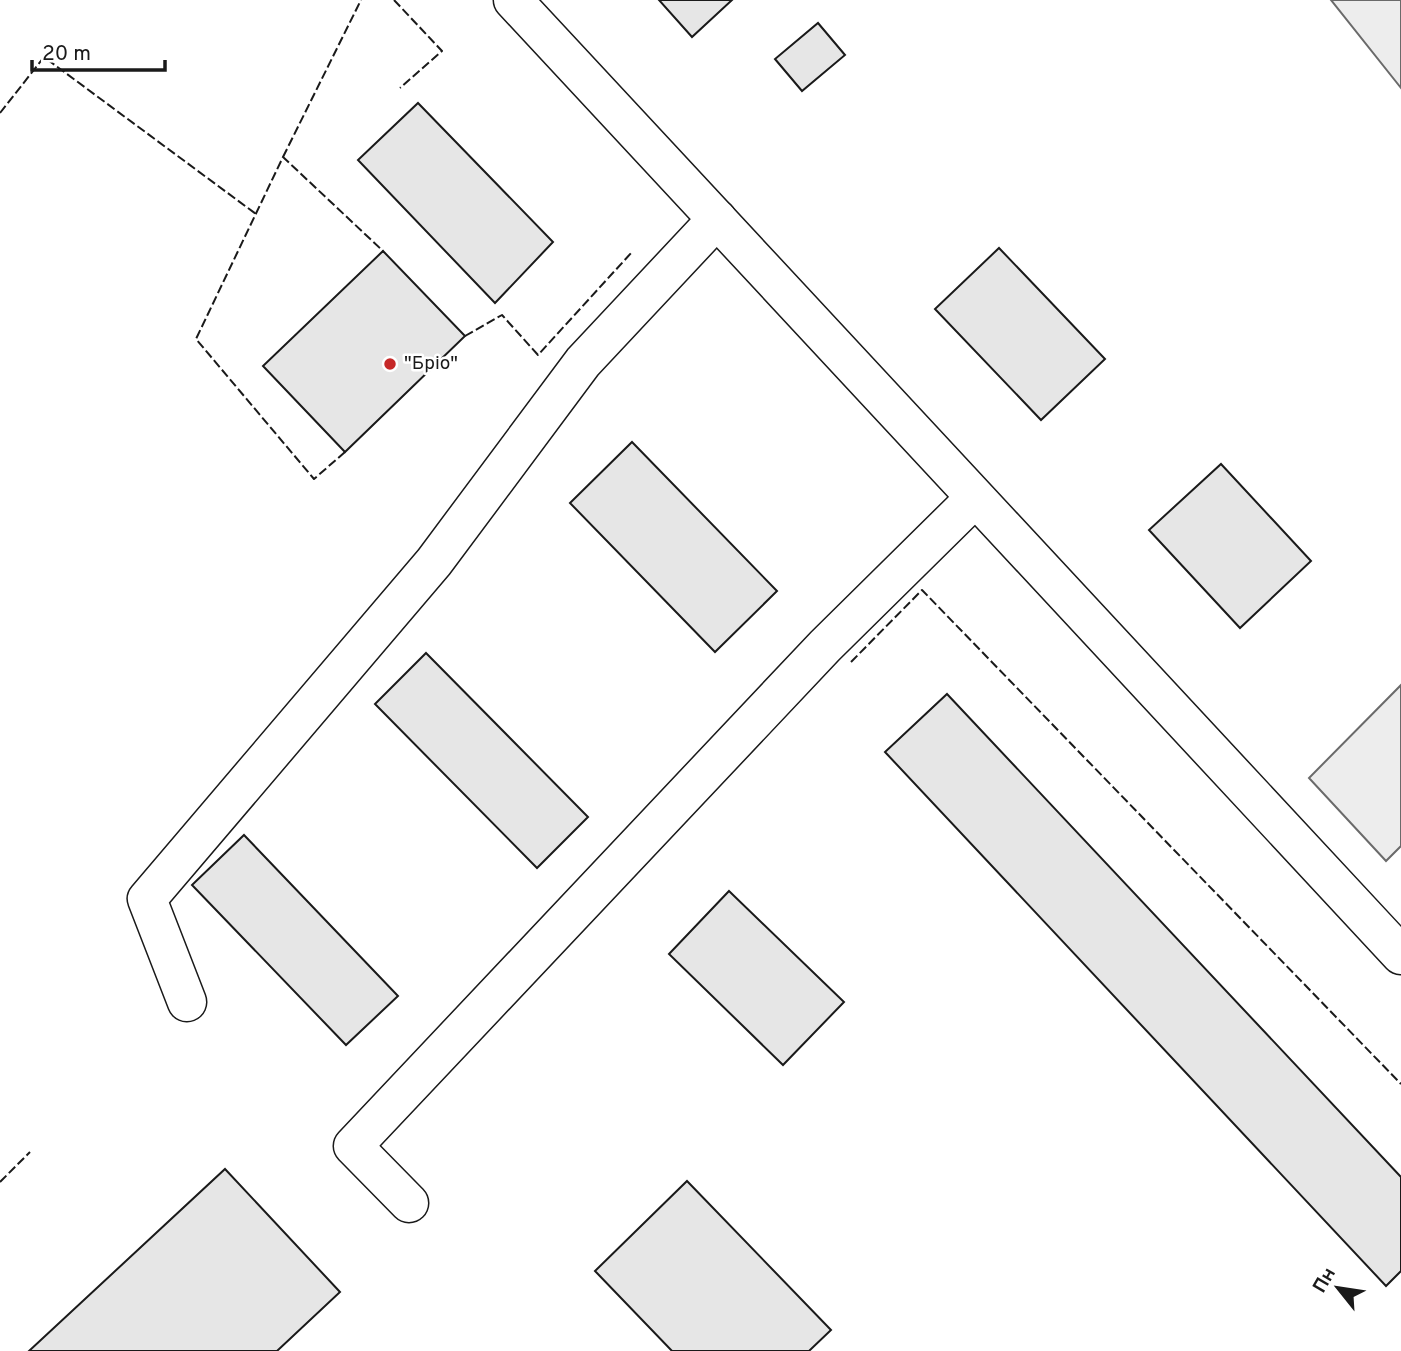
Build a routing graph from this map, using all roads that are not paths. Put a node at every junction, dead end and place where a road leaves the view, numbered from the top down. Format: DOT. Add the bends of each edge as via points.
graph roads {
  1 [pos="513,0"];
  2 [pos="717,219"];
  3 [pos="975,498"];
  4 [pos="1401,956"];
  5 [pos="187,1002"];
  6 [pos="409,1203"];
  1 -- 2 [label="street"];
  2 -- 3 [label="street"];
  2 -- 5 [label="street" via="583,362 434,562 147,899"];
  3 -- 4 [label="street"];
  3 -- 6 [label="street" via="825,646 352,1146"];
}
